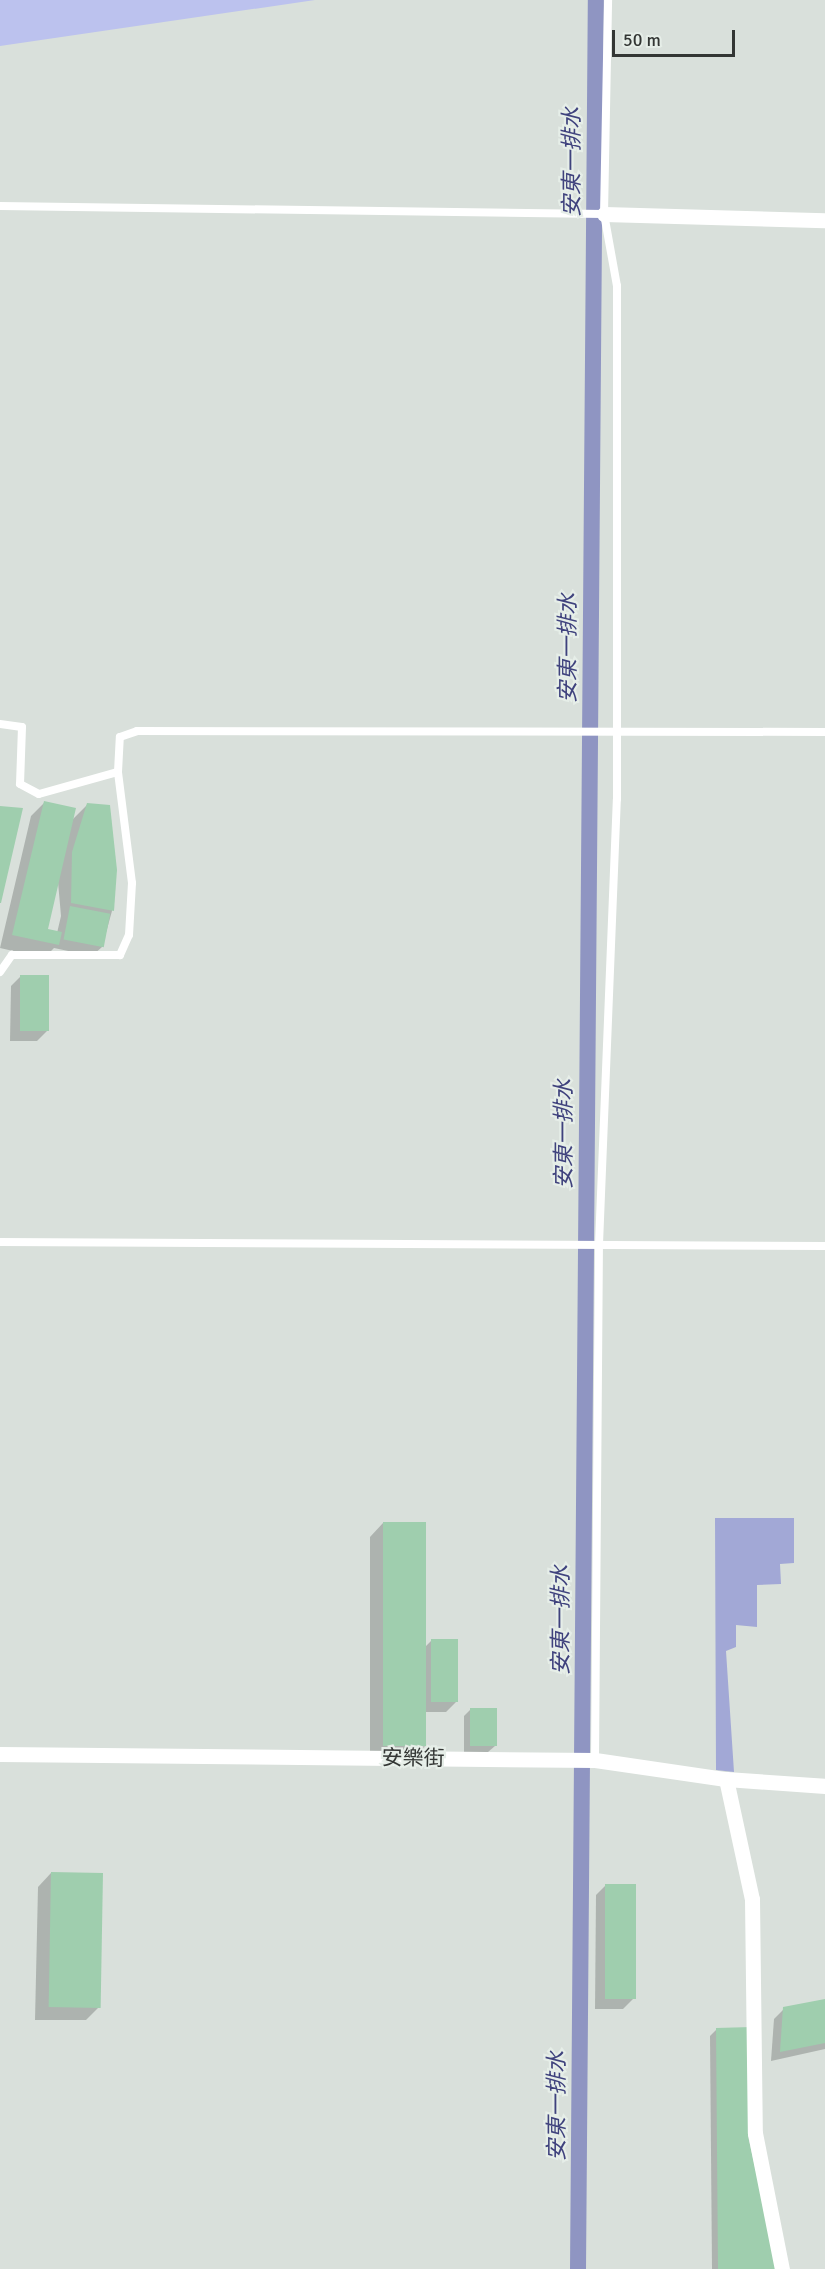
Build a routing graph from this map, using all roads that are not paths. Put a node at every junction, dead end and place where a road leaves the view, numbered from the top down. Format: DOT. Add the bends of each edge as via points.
graph roads {
  1 [pos="608,0"];
  2 [pos="0,206"];
  3 [pos="604,214"];
  4 [pos="825,220"];
  5 [pos="0,724"];
  6 [pos="617,730"];
  7 [pos="825,732"];
  8 [pos="118,772"];
  9 [pos="0,972"];
  10 [pos="0,1242"];
  11 [pos="599,1244"];
  12 [pos="825,1246"];
  13 [pos="0,1754"];
  14 [pos="595,1760"];
  15 [pos="726,1779"];
  16 [pos="825,1786"];
  17 [pos="782,2269"];
  1 -- 3 [label="lane"];
  2 -- 3 [label="lane"];
  3 -- 4 [label="street"];
  3 -- 6 [label="lane" via="617,286"];
  5 -- 8 [label="lane" via="22,727 20,784 39,794"];
  6 -- 7 [label="lane"];
  6 -- 8 [label="lane" via="137,731 120,737"];
  6 -- 11 [label="lane"];
  8 -- 9 [label="lane" via="132,883 129,935 120,955 12,955"];
  10 -- 11 [label="lane"];
  11 -- 12 [label="lane"];
  11 -- 14 [label="lane"];
  13 -- 14 [label="street, 安樂街"];
  14 -- 15 [label="street, 安樂街"];
  15 -- 16 [label="street, 安樂街"];
  15 -- 17 [label="street" via="753,1899 755,2133"];
}
